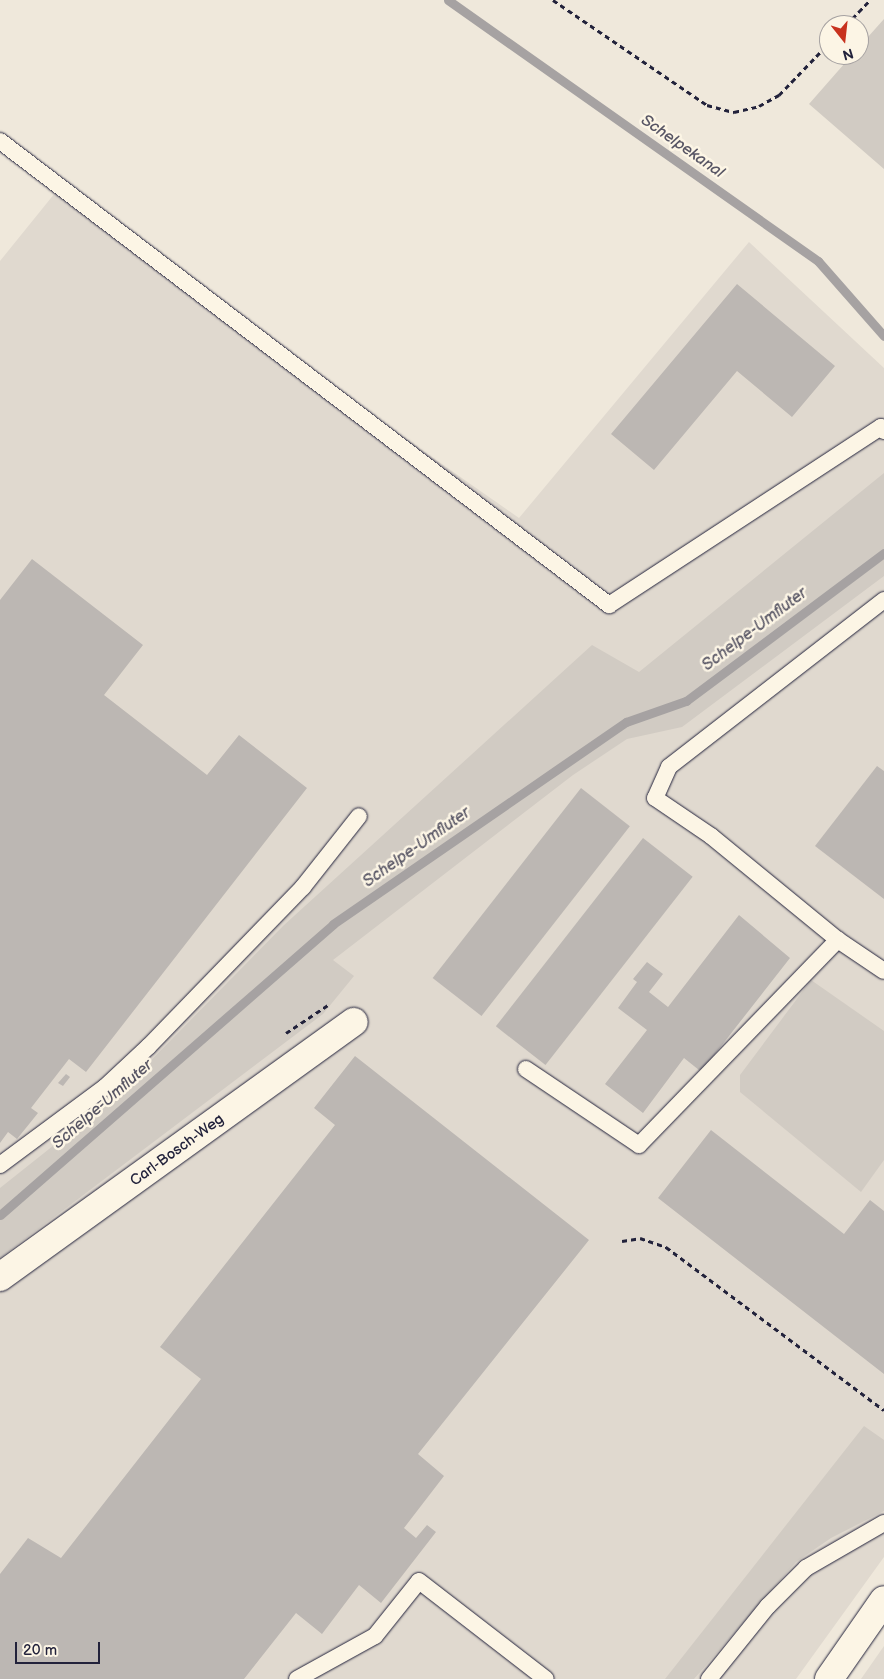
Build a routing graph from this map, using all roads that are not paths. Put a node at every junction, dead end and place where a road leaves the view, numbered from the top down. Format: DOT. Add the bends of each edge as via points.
graph roads {
  1 [pos="0,141"];
  2 [pos="884,431"];
  3 [pos="884,600"];
  4 [pos="359,816"];
  5 [pos="838,940"];
  6 [pos="884,971"];
  7 [pos="354,1022"];
  8 [pos="526,1069"];
  9 [pos="0,1165"];
  10 [pos="0,1277"];
  11 [pos="884,1523"];
  12 [pos="884,1600"];
  13 [pos="297,1679"];
  14 [pos="546,1679"];
  15 [pos="709,1679"];
  16 [pos="829,1679"];
  1 -- 2 [label="lane" via="609,605 881,427"];
  3 -- 5 [label="lane" via="669,766 655,798 710,836"];
  4 -- 9 [label="lane" via="303,887 150,1046 105,1087"];
  5 -- 6 [label="lane"];
  5 -- 8 [label="lane" via="639,1145"];
  7 -- 10 [label="street, Carl-Bosch-Weg"];
  11 -- 15 [label="lane" via="806,1568 768,1606"];
  12 -- 16 [label="street"];
  13 -- 14 [label="lane" via="375,1636 419,1581"];
}
